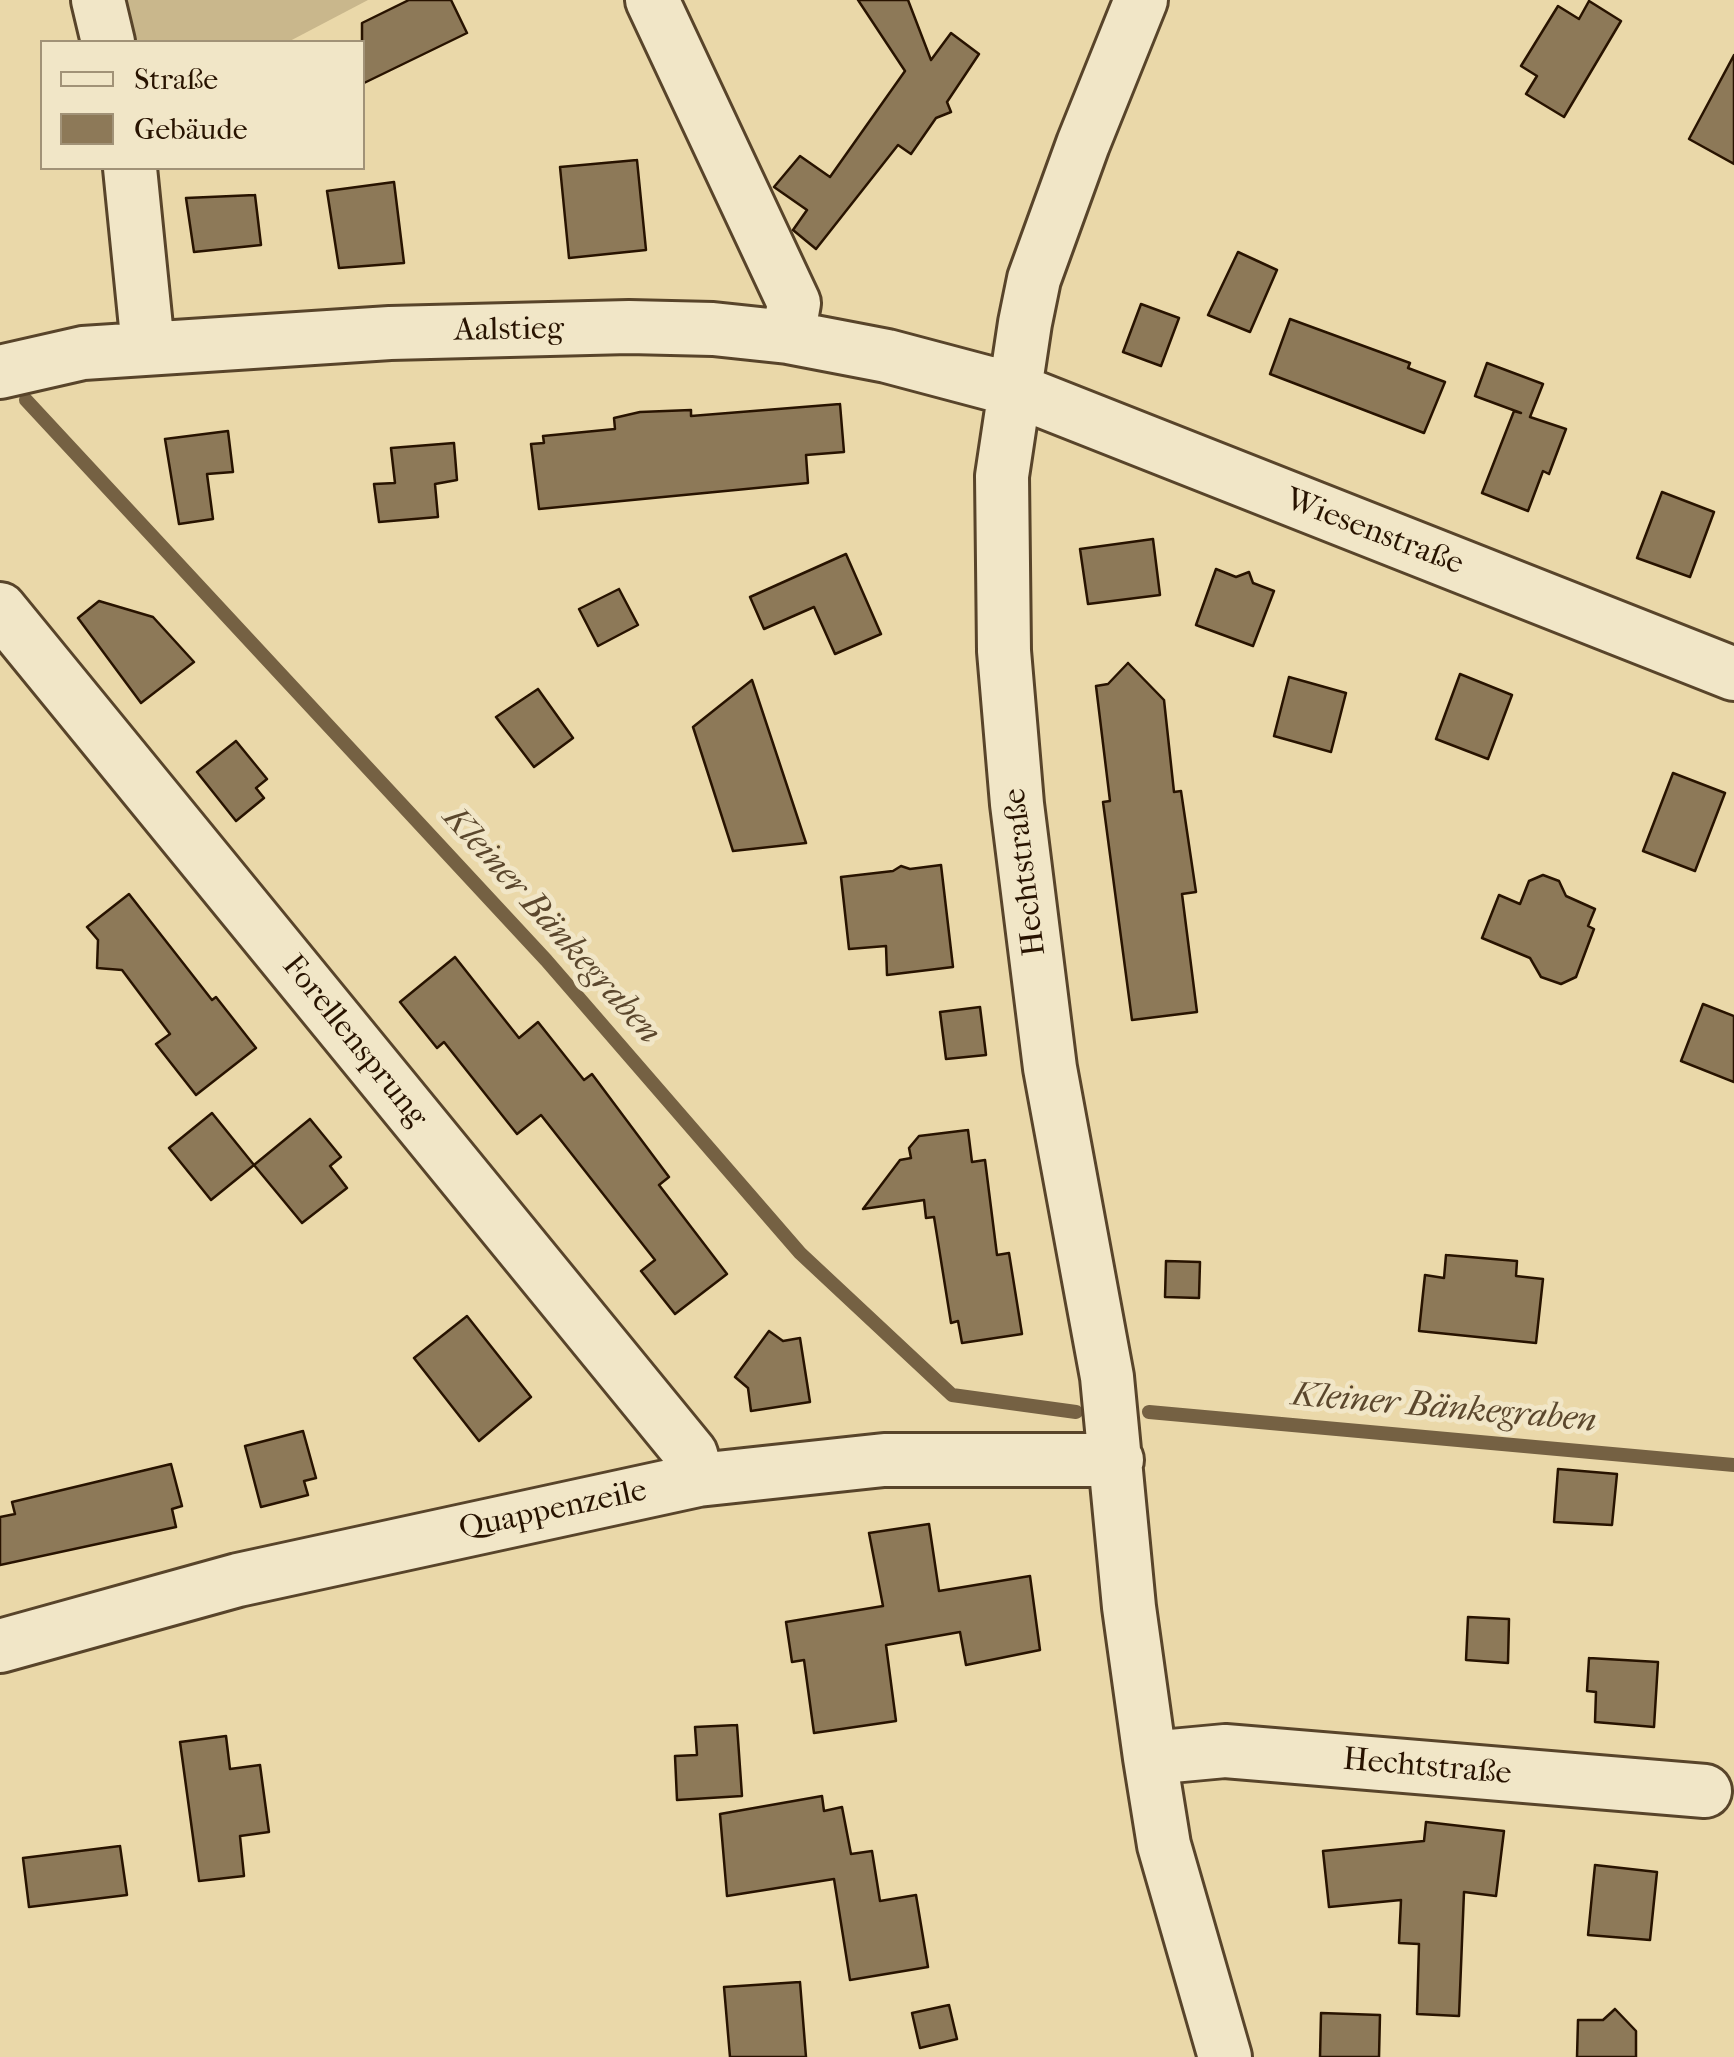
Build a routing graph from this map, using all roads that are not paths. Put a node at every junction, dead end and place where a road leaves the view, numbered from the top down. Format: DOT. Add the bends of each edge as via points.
graph roads {
  1 [pos="98,0"];
  2 [pos="652,0"];
  3 [pos="1140,0"];
  4 [pos="108,40"];
  5 [pos="130,170"];
  6 [pos="788,336"];
  7 [pos="148,347"];
  8 [pos="0,372"];
  9 [pos="1015,390"];
  10 [pos="0,608"];
  11 [pos="1734,674"];
  12 [pos="1118,1460"];
  13 [pos="698,1480"];
  14 [pos="0,1646"];
  15 [pos="1150,1758"];
  16 [pos="1704,1791"];
  17 [pos="1225,2057"];
  1 -- 4 [label="street"];
  2 -- 6 [label="street" via="794,303"];
  3 -- 9 [label="street, Hechtstraße" via="1034,278"];
  5 -- 7 [label="street"];
  6 -- 7 [label="street, Aalstieg" via="630,327"];
  6 -- 9 [label="street, Aalstieg"];
  7 -- 8 [label="street, Aalstieg"];
  9 -- 11 [label="street, Wiesenstraße"];
  9 -- 12 [label="street, Hechtstraße" via="1001,534 1017,804 1050,1068"];
  10 -- 13 [label="street, Forellensprung" via="681,1442"];
  12 -- 13 [label="street, Quappenzeile" via="884,1460"];
  12 -- 15 [label="street, Hechtstraße"];
  13 -- 14 [label="street, Quappenzeile" via="238,1580"];
  15 -- 16 [label="street, Hechtstraße" via="1225,1751"];
  15 -- 17 [label="street, Hechtstraße" via="1164,1845"];
}
